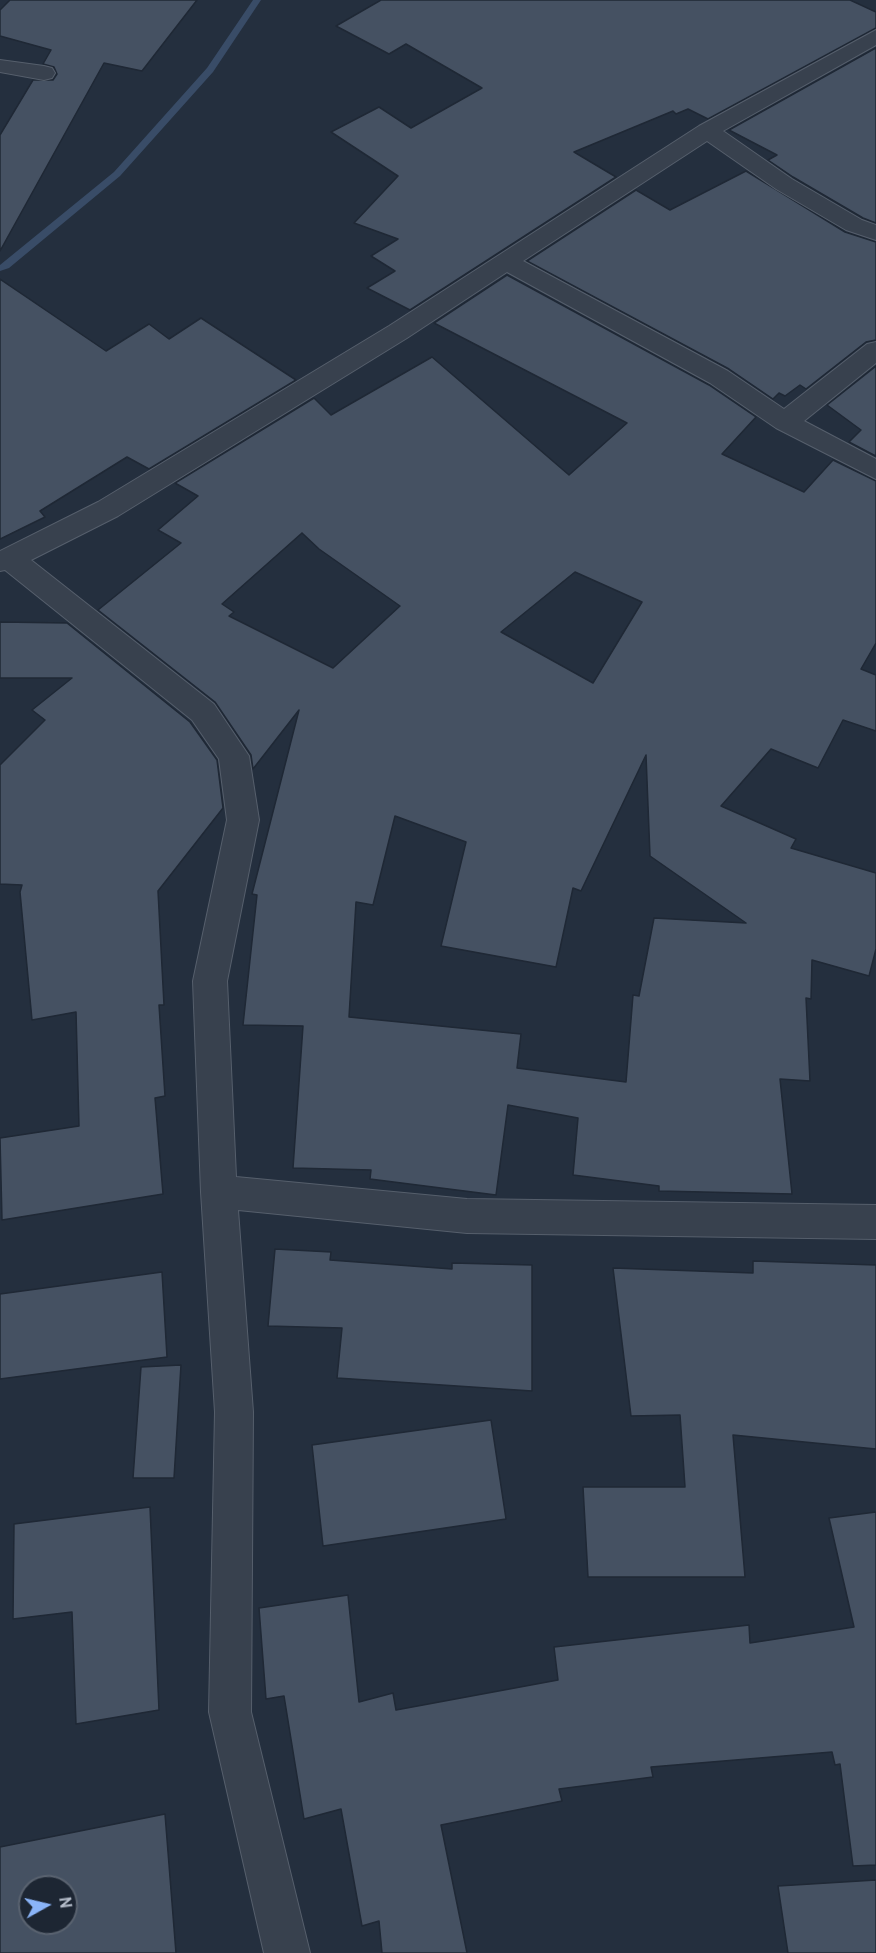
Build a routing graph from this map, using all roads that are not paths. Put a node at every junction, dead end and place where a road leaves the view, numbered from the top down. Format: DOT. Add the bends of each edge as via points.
graph roads {
  1 [pos="876,36"];
  2 [pos="0,66"];
  3 [pos="45,73"];
  4 [pos="707,131"];
  5 [pos="876,233"];
  6 [pos="508,263"];
  7 [pos="876,350"];
  8 [pos="785,422"];
  9 [pos="876,470"];
  10 [pos="5,560"];
  11 [pos="219,1192"];
  12 [pos="876,1222"];
  13 [pos="287,1953"];
  1 -- 4 [label="street"];
  2 -- 3 [label="street"];
  4 -- 5 [label="street" via="784,184 854,225"];
  4 -- 6 [label="street"];
  6 -- 8 [label="street" via="719,377"];
  6 -- 10 [label="street" via="108,509"];
  7 -- 8 [label="street"];
  8 -- 9 [label="street"];
  10 -- 11 [label="street" via="143,662 203,712 234,756 243,820 210,981"];
  11 -- 12 [label="street" via="467,1216"];
  11 -- 13 [label="street" via="234,1412 230,1712"];
}
